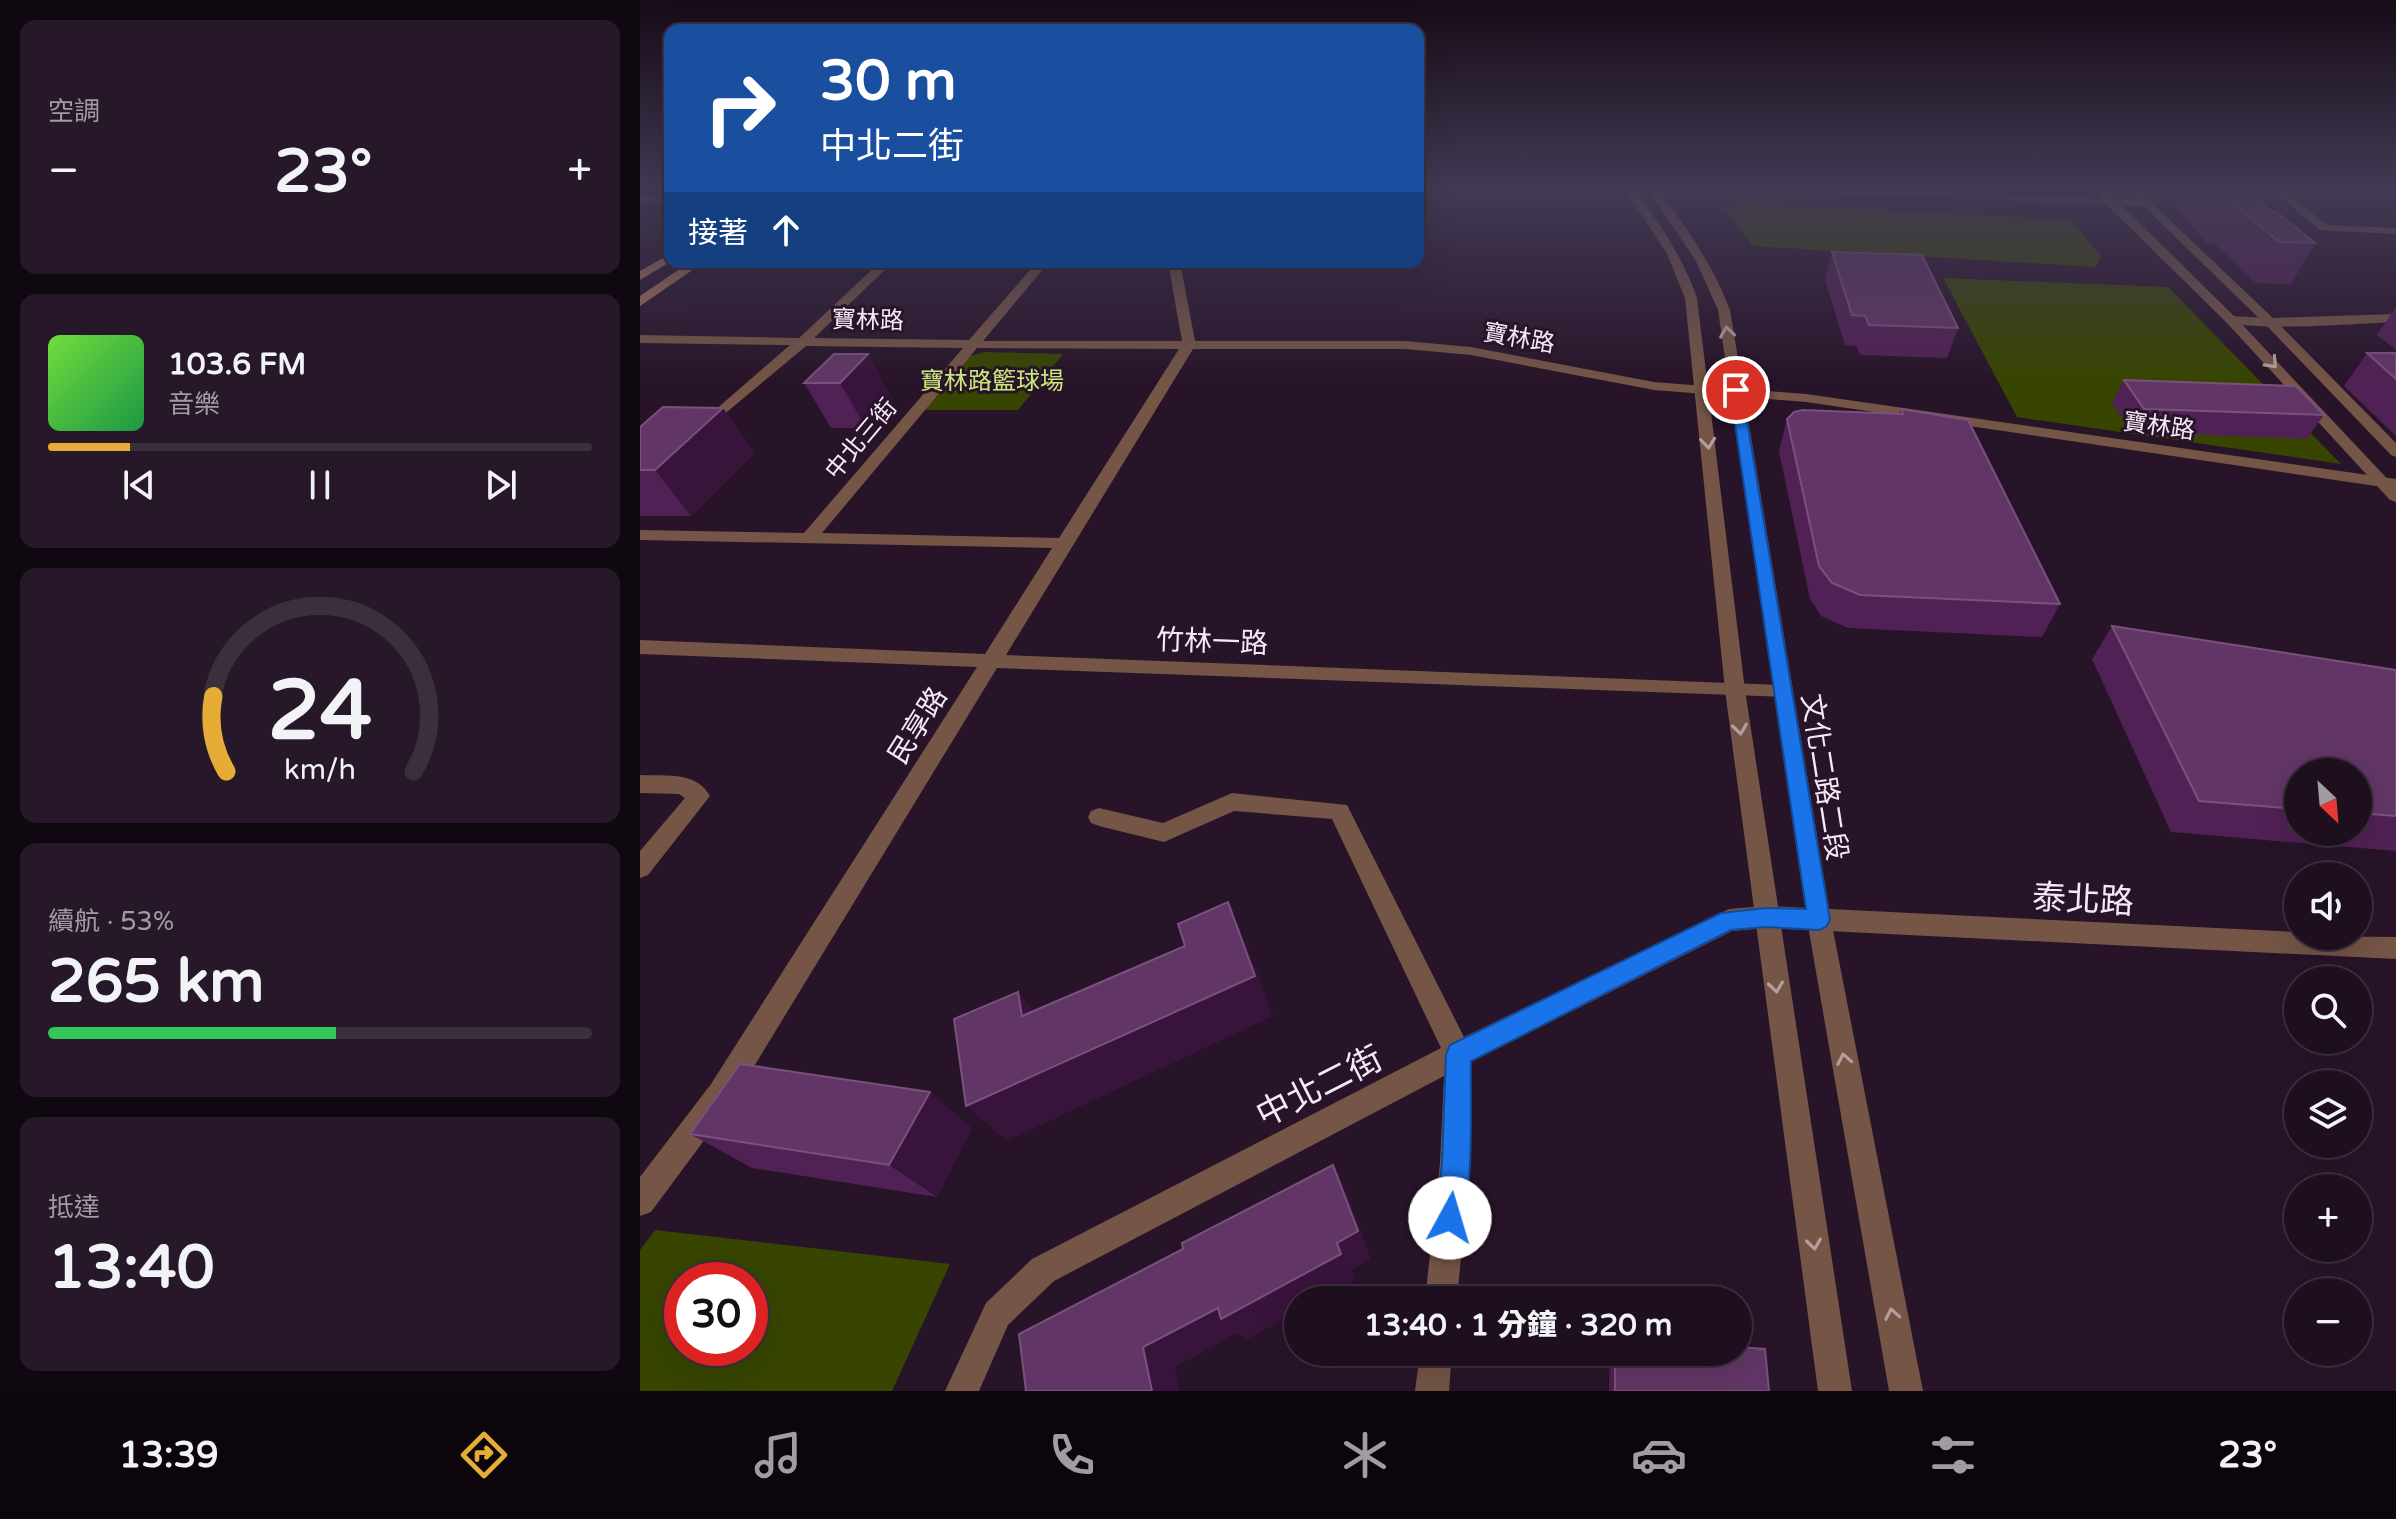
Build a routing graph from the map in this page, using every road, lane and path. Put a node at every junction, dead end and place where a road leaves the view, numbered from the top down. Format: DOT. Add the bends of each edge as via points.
graph roads {
  1 [pos="1673,253"];
  2 [pos="1700,253"];
  3 [pos="2162,253"];
  4 [pos="2196,253"];
  5 [pos="664,261"];
  6 [pos="689,268"];
  7 [pos="881,268"];
  8 [pos="1038,268"];
  9 [pos="1175,268"];
  10 [pos="640,276"];
  11 [pos="640,302"];
  12 [pos="2396,318"];
  13 [pos="2231,320"];
  14 [pos="2270,322"];
  15 [pos="640,339"];
  16 [pos="803,341"];
  17 [pos="973,344"];
  18 [pos="1189,344"];
  19 [pos="1702,388"];
  20 [pos="1736,390"];
  21 [pos="687,442"];
  22 [pos="2396,452"];
  23 [pos="2389,483"];
  24 [pos="2396,497"];
  25 [pos="640,535"];
  26 [pos="809,538"];
  27 [pos="1063,543"];
  28 [pos="640,647"];
  29 [pos="991,660"];
  30 [pos="1735,690"];
  31 [pos="1781,692"];
  32 [pos="640,784"];
  33 [pos="1099,817"];
  34 [pos="640,868"];
  35 [pos="1766,917"];
  36 [pos="1819,920"];
  37 [pos="2396,948"];
  38 [pos="1458,1054"];
  39 [pos="640,1201"];
  40 [pos="1442,1286"];
  41 [pos="1435,1366"];
  42 [pos="962,1391"];
  43 [pos="1432,1391"];
  44 [pos="1835,1391"];
  45 [pos="1906,1391"];
  1 -- 19 [label="street" via="1691,298"];
  20 -- 2 [label="street, 文化二路二段, one-way" via="1724,310"];
  3 -- 13 [label="street"];
  4 -- 14 [label="street"];
  5 -- 10 [label="main road"];
  6 -- 11 [label="main road"];
  7 -- 16 [label="street"];
  8 -- 17 [label="street, 中北三街"];
  9 -- 18 [label="street"];
  12 -- 14 [label="street"];
  13 -- 14 [label="street"];
  13 -- 23 [label="street, one-way"];
  14 -- 22 [label="street"];
  15 -- 16 [label="street, 寶林路"];
  16 -- 17 [label="street, 寶林路"];
  16 -- 21 [label="street"];
  17 -- 18 [label="street, 寶林路"];
  17 -- 26 [label="street, 中北三街"];
  18 -- 19 [label="street, 寶林路" via="1405,345 1471,351 1654,386"];
  18 -- 27 [label="street, 民享路"];
  19 -- 20 [label="street, 寶林路"];
  19 -- 30 [label="street, one-way"];
  20 -- 23 [label="street, 寶林路"];
  20 -- 31 [label="street, 文化二路二段"];
  23 -- 24 [label="street"];
  25 -- 26 [label="street"];
  26 -- 27 [label="street"];
  27 -- 29 [label="street, 民享路"];
  28 -- 29 [label="street, 竹林一路"];
  29 -- 30 [label="street, 竹林一路"];
  29 -- 39 [label="street, 民享路" via="721,1094"];
  30 -- 31 [label="street, 竹林一路"];
  30 -- 35 [label="street, one-way"];
  31 -- 36 [label="street, 文化二路二段"];
  32 -- 34 [label="street" via="683,785 699,796"];
  33 -- 38 [label="street" via="1164,833 1232,802 1339,811"];
  35 -- 36 [label="street, 泰北路"];
  35 -- 38 [label="street, 中北二街" via="1729,920"];
  35 -- 44 [label="street, one-way"];
  36 -- 37 [label="street, 泰北路"];
  45 -- 36 [label="street, 文化二路二段, one-way"];
  38 -- 40 [label="street" via="1455,1163"];
  38 -- 42 [label="street, 中北二街" via="1043,1270 997,1314"];
  41 -- 43 [label="street"];
}
